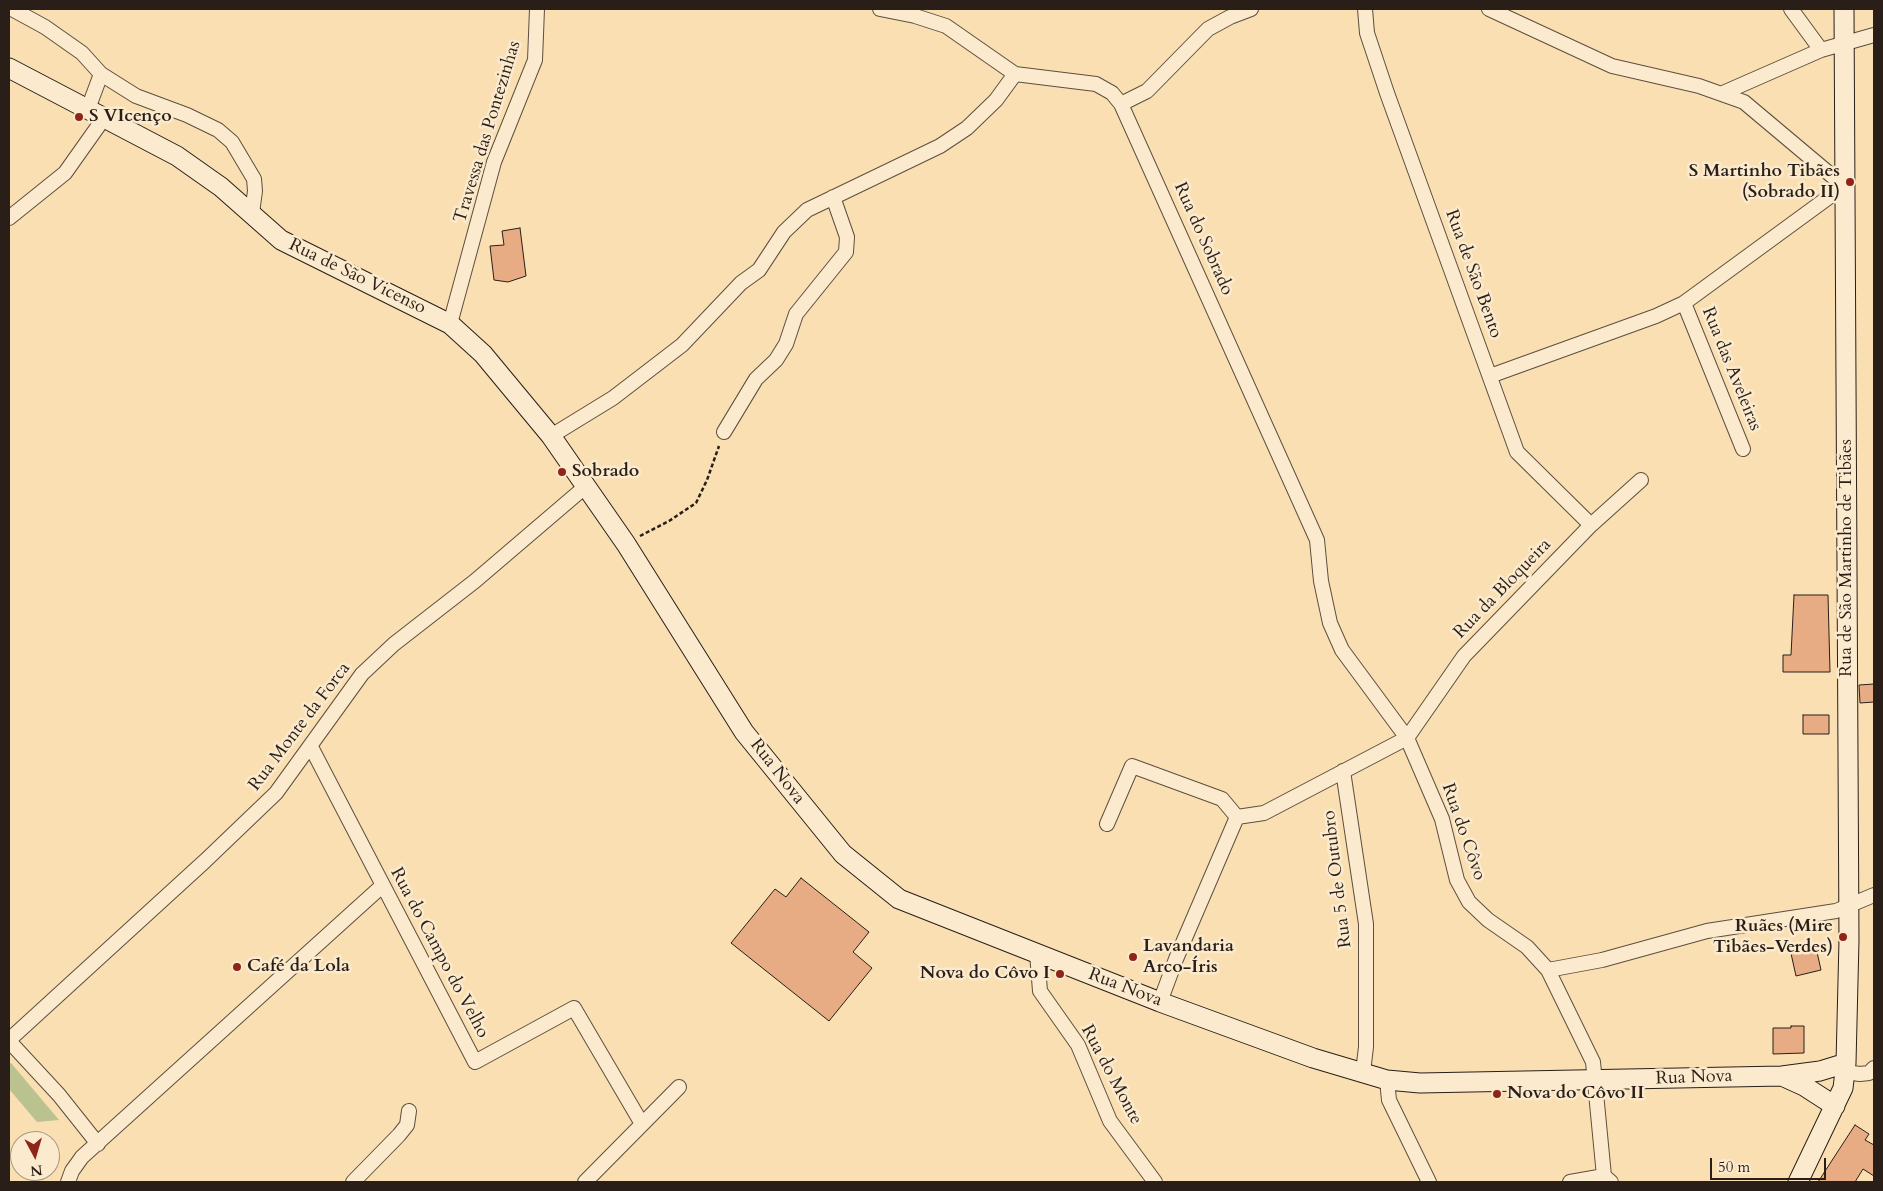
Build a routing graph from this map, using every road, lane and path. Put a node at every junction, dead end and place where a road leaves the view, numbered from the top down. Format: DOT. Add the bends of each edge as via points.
graph roads {
  1 [pos="12,9"];
  2 [pos="537,9"];
  3 [pos="880,9"];
  4 [pos="1251,9"];
  5 [pos="1365,9"];
  6 [pos="1490,9"];
  7 [pos="1791,9"];
  8 [pos="1844,9"];
  9 [pos="1874,35"];
  10 [pos="1844,44"];
  11 [pos="1821,50"];
  12 [pos="9,68"];
  13 [pos="101,74"];
  14 [pos="1015,74"];
  15 [pos="1723,93"];
  16 [pos="1121,104"];
  17 [pos="96,114"];
  18 [pos="1844,186"];
  19 [pos="833,197"];
  20 [pos="252,213"];
  21 [pos="9,218"];
  22 [pos="1684,303"];
  23 [pos="450,324"];
  24 [pos="1490,376"];
  25 [pos="724,432"];
  26 [pos="551,436"];
  27 [pos="1742,449"];
  28 [pos="1641,480"];
  29 [pos="585,487"];
  30 [pos="1591,525"];
  31 [pos="1317,540"];
  32 [pos="626,544"];
  33 [pos="1407,738"];
  34 [pos="311,747"];
  35 [pos="1343,771"];
  36 [pos="1237,817"];
  37 [pos="1107,824"];
  38 [pos="382,886"];
  39 [pos="1874,895"];
  40 [pos="1849,906"];
  41 [pos="1037,953"];
  42 [pos="1548,970"];
  43 [pos="1160,1002"];
  44 [pos="9,1041"];
  45 [pos="1846,1067"];
  46 [pos="1874,1068"];
  47 [pos="1363,1072"];
  48 [pos="1782,1076"];
  49 [pos="1387,1080"];
  50 [pos="1596,1080"];
  51 [pos="679,1087"];
  52 [pos="1835,1106"];
  53 [pos="409,1111"];
  54 [pos="642,1124"];
  55 [pos="98,1144"];
  56 [pos="1607,1179"];
  57 [pos="68,1182"];
  58 [pos="353,1182"];
  59 [pos="585,1182"];
  60 [pos="1155,1182"];
  61 [pos="1430,1182"];
  62 [pos="1570,1182"];
  63 [pos="1798,1182"];
  1 -- 13 [label="street" via="82,53"];
  2 -- 23 [label="street, Travessa das Pontezinhas" via="534,60 494,162"];
  3 -- 14 [label="street" via="946,26"];
  4 -- 16 [label="street" via="1208,29 1147,92"];
  5 -- 24 [label="street, Rua de São Bento" via="1369,42"];
  6 -- 15 [label="street" via="1612,66"];
  7 -- 11 [label="street"];
  8 -- 10 [label="street, Rua de São Martinho de Tibães"];
  9 -- 10 [label="street"];
  10 -- 11 [label="street"];
  10 -- 18 [label="street, Rua de São Martinho de Tibães"];
  11 -- 15 [label="street"];
  12 -- 17 [label="street, Rua de São Vicenso"];
  13 -- 17 [label="street"];
  13 -- 20 [label="street" via="136,96 218,130 232,142 254,179"];
  14 -- 16 [label="street" via="1096,84 1112,93"];
  14 -- 19 [label="street" via="996,100 967,128 940,146"];
  15 -- 18 [label="street" via="1744,102"];
  16 -- 31 [label="street, Rua do Sobrado"];
  17 -- 20 [label="street, Rua de São Vicenso" via="176,156"];
  17 -- 21 [label="street" via="65,173"];
  18 -- 22 [label="street"];
  18 -- 40 [label="street, Rua de São Martinho de Tibães"];
  19 -- 25 [label="street" via="847,237 846,252 796,314 786,344 776,360 756,378"];
  19 -- 26 [label="street" via="807,210 784,232 759,270 741,283 682,345 613,398"];
  20 -- 23 [label="street, Rua de São Vicenso" via="282,240"];
  22 -- 24 [label="street"];
  22 -- 27 [label="street, Rua das Aveleiras"];
  23 -- 26 [label="street, Rua de São Vicenso" via="483,354"];
  24 -- 30 [label="street, Rua de São Bento" via="1517,452"];
  25 -- 32 [label="path" via="696,503"];
  26 -- 29 [label="street, Rua de São Vicenso"];
  28 -- 30 [label="street, Rua da Bloqueira"];
  29 -- 32 [label="street, Rua Nova"];
  29 -- 34 [label="street, Rua Monte da Forca" via="362,674"];
  30 -- 33 [label="street, Rua da Bloqueira" via="1464,656"];
  31 -- 33 [label="street, Rua do Côvo" via="1330,623 1342,650"];
  32 -- 41 [label="street, Rua Nova" via="744,732 843,854 899,899"];
  33 -- 35 [label="street"];
  33 -- 42 [label="street, Rua do Côvo" via="1442,819 1457,880 1469,902 1488,920 1527,947"];
  34 -- 38 [label="street, Rua do Campo do Velho"];
  34 -- 44 [label="street, Rua Monte da Forca" via="264,805"];
  35 -- 36 [label="street" via="1264,813"];
  35 -- 47 [label="street, Rua 5 de Outubro" via="1366,924"];
  36 -- 37 [label="street" via="1222,799 1132,766"];
  36 -- 43 [label="street"];
  38 -- 54 [label="street, Rua do Campo do Velho" via="475,1062 574,1008"];
  38 -- 55 [label="street"];
  39 -- 40 [label="street"];
  40 -- 42 [label="street" via="1836,911 1707,931 1602,960"];
  40 -- 45 [label="street, Rua de São Martinho de Tibães"];
  41 -- 43 [label="street, Rua Nova"];
  41 -- 60 [label="street, Rua do Monte" via="1040,991 1078,1045 1110,1121"];
  42 -- 50 [label="street, Rua do Côvo" via="1593,1062"];
  43 -- 47 [label="street, Rua Nova" via="1313,1058"];
  44 -- 55 [label="street, Rua Monte da Forca" via="59,1095"];
  45 -- 46 [label="street" via="1860,1074 1869,1073"];
  45 -- 48 [label="street, Rua Nova"];
  45 -- 52 [label="street, Rua de São Martinho de Tibães" via="1843,1088"];
  47 -- 49 [label="street, Rua Nova"];
  48 -- 50 [label="street, Rua Nova"];
  48 -- 52 [label="street, Rua Nova"];
  49 -- 50 [label="street, Rua Nova"];
  49 -- 61 [label="street" via="1389,1100"];
  50 -- 56 [label="street, Rua do Côvo"];
  51 -- 54 [label="street"];
  52 -- 63 [label="street, Rua de São Martinho de Tibães"];
  53 -- 58 [label="street" via="406,1125 399,1135"];
  54 -- 59 [label="street"];
  55 -- 57 [label="street" via="82,1156"];
  56 -- 62 [label="street"];
}
